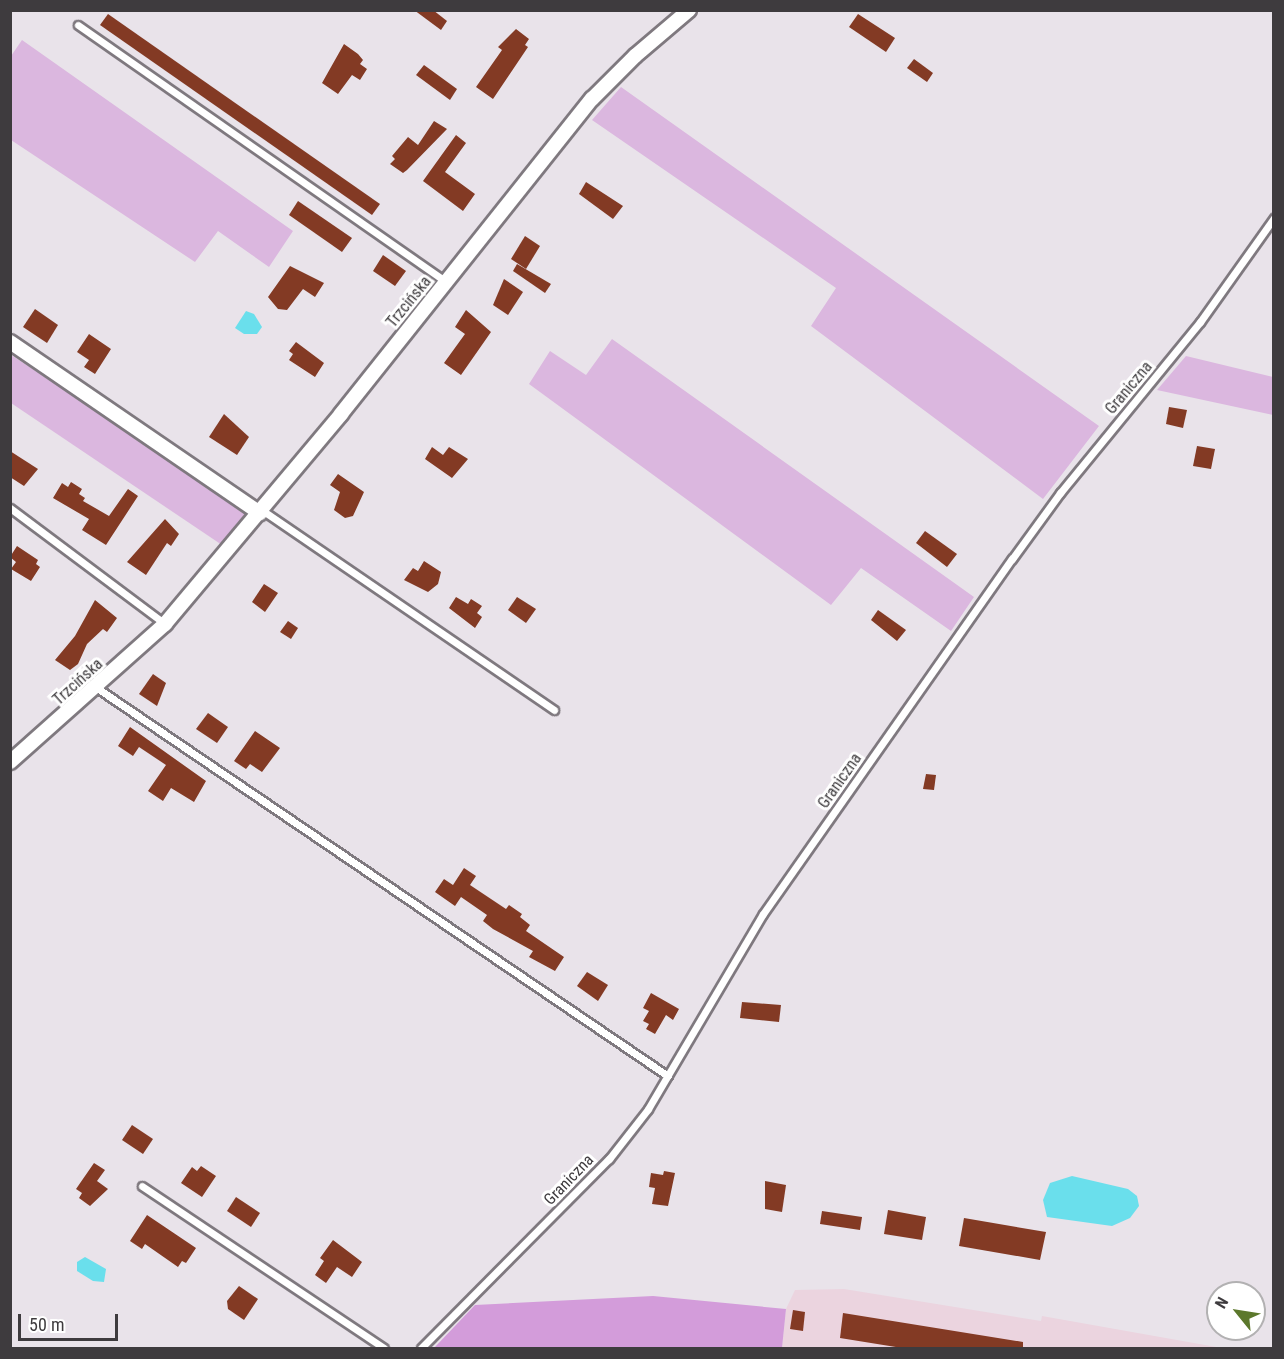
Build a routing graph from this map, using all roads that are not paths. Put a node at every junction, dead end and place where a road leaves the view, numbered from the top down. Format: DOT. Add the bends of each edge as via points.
graph roads {
  1 [pos="689,10"];
  2 [pos="78,25"];
  3 [pos="1274,218"];
  4 [pos="446,282"];
  5 [pos="10,342"];
  6 [pos="10,508"];
  7 [pos="261,511"];
  8 [pos="165,624"];
  9 [pos="97,688"];
  10 [pos="554,710"];
  11 [pos="10,762"];
  12 [pos="668,1076"];
  13 [pos="142,1186"];
  14 [pos="384,1348"];
  15 [pos="421,1348"];
  1 -- 4 [label="street, Trzcińska" via="592,99"];
  2 -- 4 [label="lane"];
  3 -- 12 [label="lane, Graniczna" via="1200,322 1060,493 1012,559 763,914"];
  4 -- 7 [label="street, Trzcińska"];
  5 -- 7 [label="street"];
  6 -- 8 [label="lane"];
  7 -- 8 [label="street, Trzcińska"];
  7 -- 10 [label="lane"];
  8 -- 9 [label="street, Trzcińska"];
  9 -- 11 [label="street, Trzcińska"];
  9 -- 12 [label="lane"];
  12 -- 15 [label="lane, Graniczna" via="609,1159"];
  13 -- 14 [label="lane"];
}
